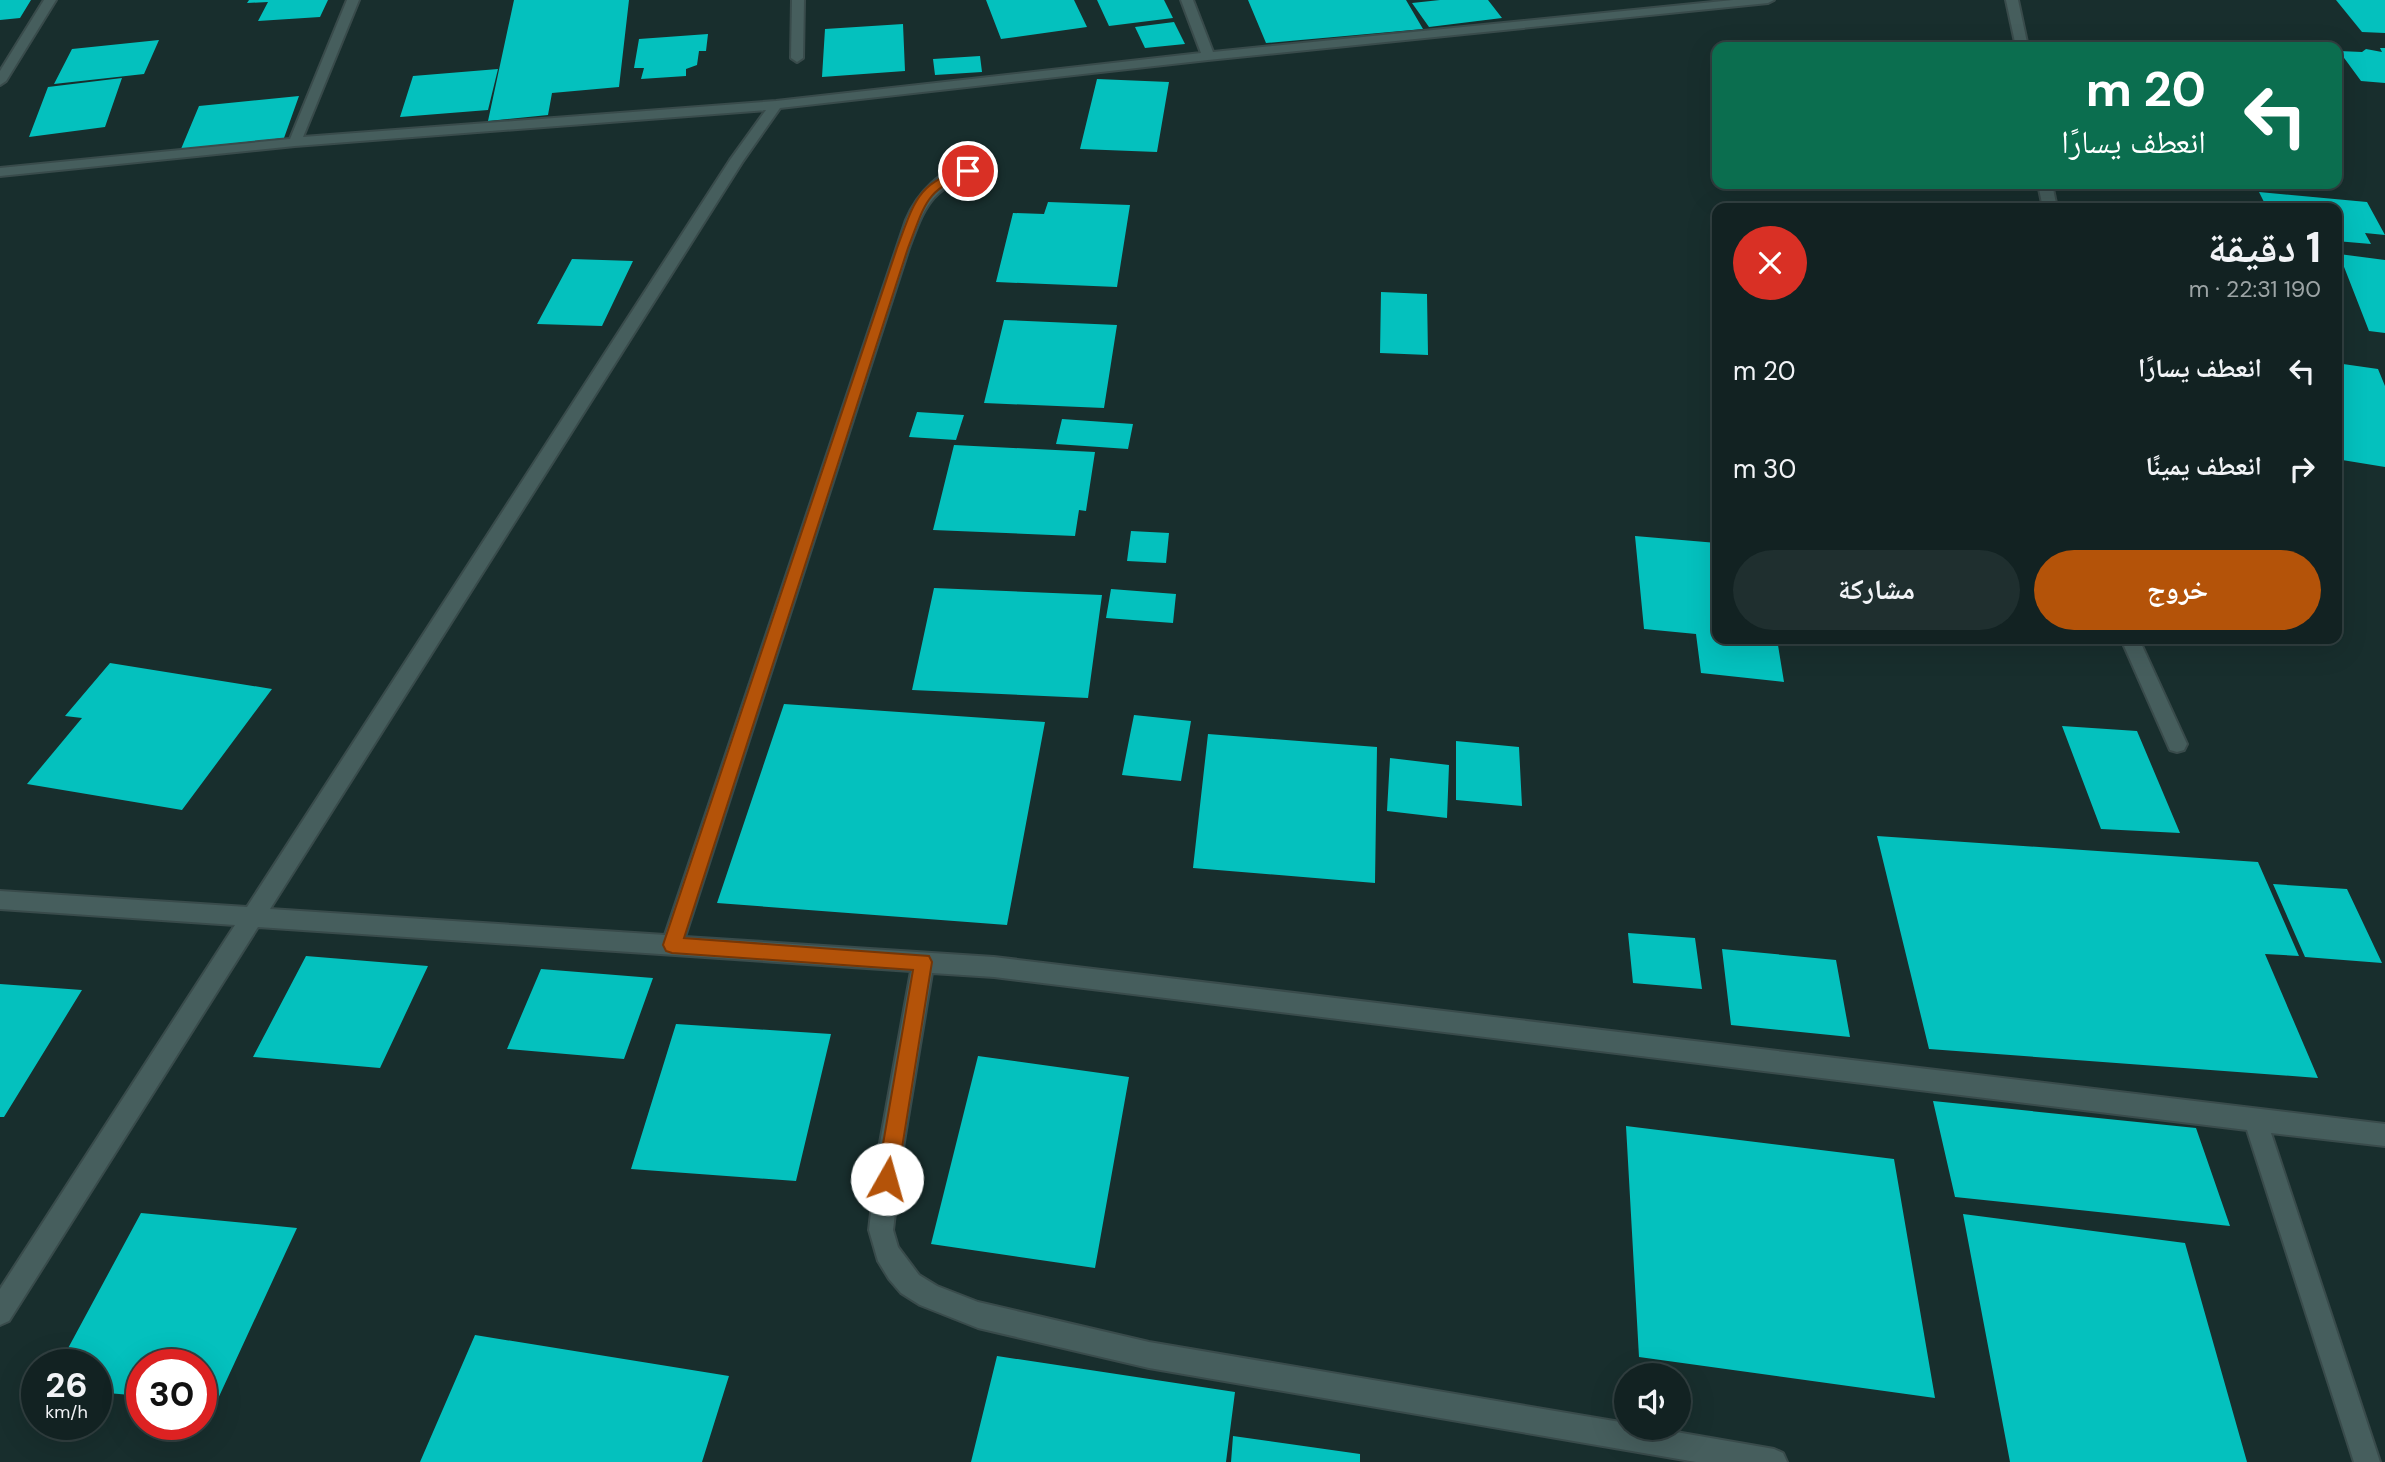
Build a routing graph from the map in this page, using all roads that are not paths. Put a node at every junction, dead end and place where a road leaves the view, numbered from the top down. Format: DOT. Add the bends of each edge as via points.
graph roads {
  1 [pos="50,0"];
  2 [pos="353,0"];
  3 [pos="798,0"];
  4 [pos="1187,0"];
  5 [pos="1768,0"];
  6 [pos="2012,0"];
  7 [pos="1749,1"];
  8 [pos="2021,42"];
  9 [pos="1209,56"];
  10 [pos="797,58"];
  11 [pos="0,80"];
  12 [pos="776,105"];
  13 [pos="295,142"];
  14 [pos="968,171"];
  15 [pos="0,172"];
  16 [pos="2132,644"];
  17 [pos="2177,744"];
  18 [pos="0,900"];
  19 [pos="251,917"];
  20 [pos="672,945"];
  21 [pos="923,962"];
  22 [pos="2255,1119"];
  23 [pos="2385,1135"];
  24 [pos="0,1312"];
  25 [pos="1774,1462"];
  26 [pos="2368,1462"];
  1 -- 11 [label="street"];
  2 -- 13 [label="street"];
  3 -- 10 [label="street"];
  4 -- 9 [label="street"];
  5 -- 7 [label="street"];
  6 -- 8 [label="street"];
  7 -- 9 [label="street"];
  9 -- 12 [label="street"];
  12 -- 13 [label="street"];
  12 -- 19 [label="street"];
  13 -- 15 [label="street"];
  14 -- 20 [label="street" via="930,188 902,248"];
  16 -- 17 [label="street"];
  18 -- 19 [label="street"];
  19 -- 20 [label="street"];
  19 -- 24 [label="street"];
  20 -- 21 [label="street"];
  21 -- 22 [label="street"];
  21 -- 25 [label="street" via="881,1230 898,1270 929,1296 978,1315 1149,1355"];
  22 -- 23 [label="street"];
  22 -- 26 [label="street"];
}
